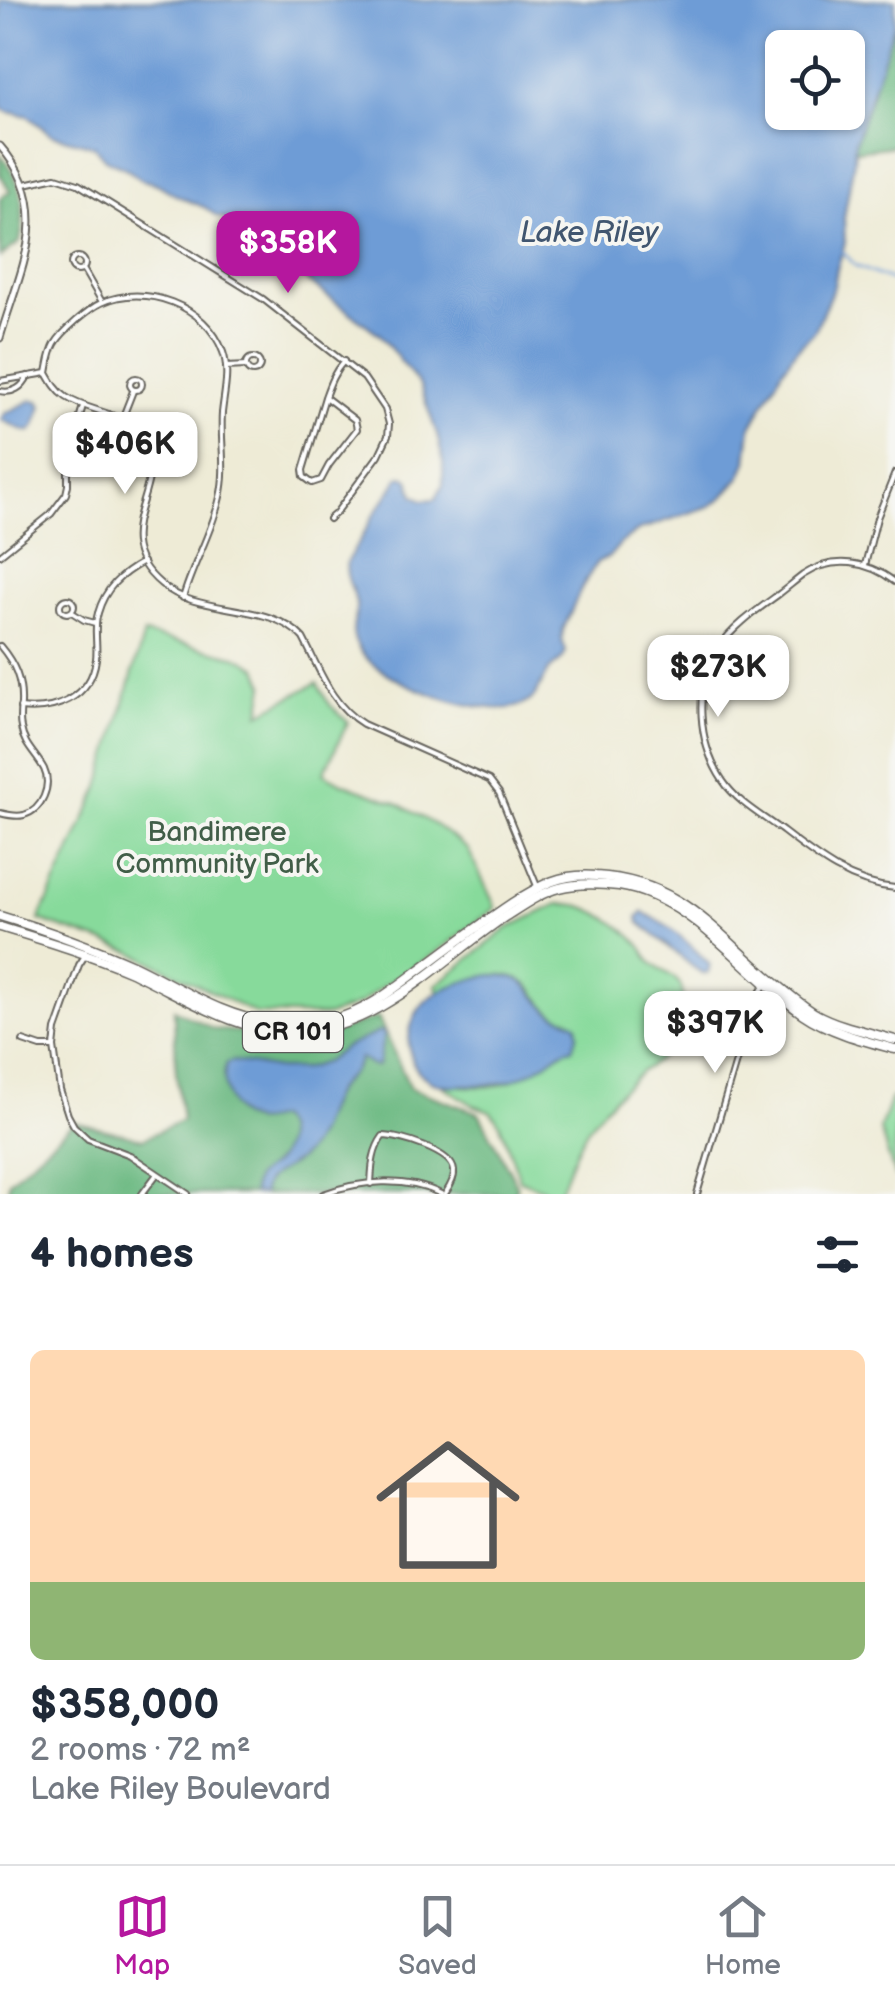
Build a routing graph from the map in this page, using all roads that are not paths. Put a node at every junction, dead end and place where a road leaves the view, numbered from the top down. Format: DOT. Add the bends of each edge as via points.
graph roads {
  1 [pos="0,146"];
  2 [pos="25,184"];
  3 [pos="83,269"];
  4 [pos="102,302"];
  5 [pos="0,338"];
  6 [pos="344,361"];
  7 [pos="246,366"];
  8 [pos="226,367"];
  9 [pos="47,373"];
  10 [pos="29,375"];
  11 [pos="0,382"];
  12 [pos="133,390"];
  13 [pos="0,392"];
  14 [pos="326,397"];
  15 [pos="82,406"];
  16 [pos="122,419"];
  17 [pos="895,473"];
  18 [pos="330,519"];
  19 [pos="0,555"];
  20 [pos="143,562"];
  21 [pos="864,565"];
  22 [pos="895,582"];
  23 [pos="183,598"];
  24 [pos="71,611"];
  25 [pos="95,623"];
  26 [pos="0,646"];
  27 [pos="20,708"];
  28 [pos="0,813"];
  29 [pos="895,888"];
  30 [pos="539,891"];
  31 [pos="0,916"];
  32 [pos="0,927"];
  33 [pos="86,954"];
  34 [pos="767,982"];
  35 [pos="22,1040"];
  36 [pos="895,1040"];
  37 [pos="54,1048"];
  38 [pos="895,1049"];
  39 [pos="157,1174"];
  40 [pos="370,1184"];
  41 [pos="142,1194"];
  42 [pos="188,1194"];
  43 [pos="324,1194"];
  44 [pos="443,1194"];
  45 [pos="698,1194"];
  1 -- 2 [label="street"];
  2 -- 5 [label="street" via="30,230"];
  2 -- 6 [label="street" via="56,177 78,184 263,298"];
  3 -- 4 [label="street"];
  4 -- 8 [label="street" via="143,296 180,304 212,331"];
  4 -- 9 [label="street" via="58,339"];
  6 -- 14 [label="street"];
  6 -- 18 [label="street" via="385,409 388,436"];
  7 -- 8 [label="street"];
  8 -- 23 [label="street" via="221,494"];
  9 -- 10 [label="street"];
  9 -- 15 [label="street" via="63,396"];
  10 -- 11 [label="street"];
  10 -- 13 [label="street" via="14,390"];
  12 -- 16 [label="street"];
  14 -- 14 [label="street" via="303,470 312,483 357,429"];
  15 -- 16 [label="street"];
  15 -- 19 [label="street" via="66,494"];
  16 -- 20 [label="street" via="149,444 135,536"];
  17 -- 21 [label="street"];
  20 -- 23 [label="street" via="162,586"];
  20 -- 25 [label="street" via="113,584"];
  21 -- 22 [label="street"];
  21 -- 29 [label="street" via="836,562 806,573 730,634 708,668 702,724 712,763 738,798 837,870"];
  23 -- 30 [label="street" via="296,630 333,698 351,717 495,785"];
  24 -- 25 [label="street"];
  25 -- 27 [label="street" via="96,662 86,685 48,709"];
  26 -- 27 [label="street" via="17,673"];
  27 -- 28 [label="street" via="26,746 44,770 46,788 25,815"];
  30 -- 31 [label="main road, CR 101" via="375,1002 307,1024 229,1012 89,946"];
  30 -- 33 [label="main road, CR 101" via="370,1014 323,1029 241,1024"];
  30 -- 34 [label="main road, CR 101" via="593,884 654,897"];
  32 -- 33 [label="main road, CR 101"];
  33 -- 37 [label="street"];
  34 -- 36 [label="main road, CR 101" via="815,1014"];
  34 -- 38 [label="main road, CR 101" via="806,1017"];
  34 -- 45 [label="street" via="754,1004"];
  35 -- 37 [label="street"];
  37 -- 39 [label="street" via="74,1126"];
  39 -- 41 [label="street"];
  39 -- 42 [label="street"];
  40 -- 43 [label="street"];
  40 -- 44 [label="street" via="402,1182"];
  40 -- 44 [label="street" via="376,1146 384,1136 395,1136 453,1165"];
}
